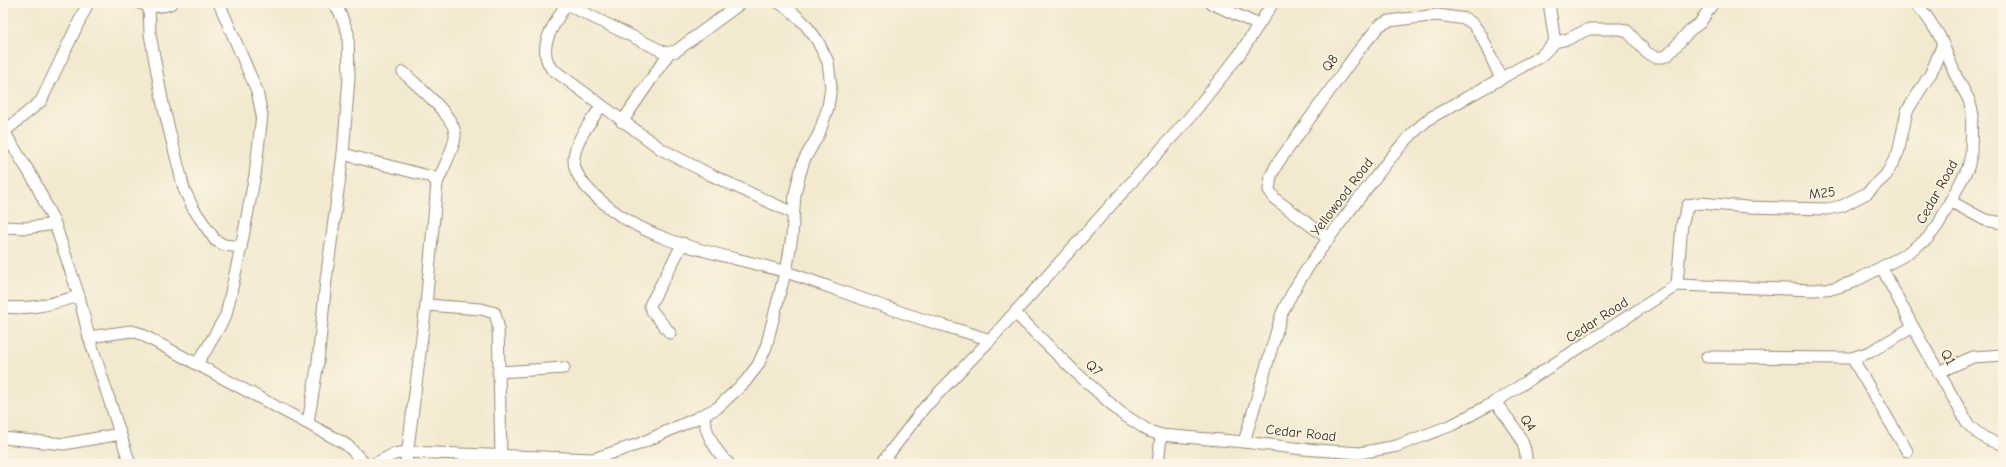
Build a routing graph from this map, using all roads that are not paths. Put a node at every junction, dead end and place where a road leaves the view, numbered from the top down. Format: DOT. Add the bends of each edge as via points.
graph roads {
  1 [pos="88,3"];
  2 [pos="172,3"];
  3 [pos="219,3"];
  4 [pos="333,3"];
  5 [pos="565,3"];
  6 [pos="741,3"];
  7 [pos="779,3"];
  8 [pos="1211,3"];
  9 [pos="1273,3"];
  10 [pos="1549,3"];
  11 [pos="1713,3"];
  12 [pos="1914,3"];
  13 [pos="144,5"];
  14 [pos="1259,25"];
  15 [pos="1555,42"];
  16 [pos="1943,44"];
  17 [pos="670,53"];
  18 [pos="402,72"];
  19 [pos="1501,79"];
  20 [pos="601,106"];
  21 [pos="622,122"];
  22 [pos="4,131"];
  23 [pos="343,154"];
  24 [pos="437,183"];
  25 [pos="1950,201"];
  26 [pos="793,213"];
  27 [pos="2003,222"];
  28 [pos="55,224"];
  29 [pos="3,227"];
  30 [pos="1329,239"];
  31 [pos="683,243"];
  32 [pos="241,247"];
  33 [pos="1882,268"];
  34 [pos="785,272"];
  35 [pos="1677,284"];
  36 [pos="79,296"];
  37 [pos="426,305"];
  38 [pos="3,307"];
  39 [pos="1014,313"];
  40 [pos="1913,327"];
  41 [pos="670,333"];
  42 [pos="89,337"];
  43 [pos="990,340"];
  44 [pos="2003,355"];
  45 [pos="1707,357"];
  46 [pos="1852,358"];
  47 [pos="196,364"];
  48 [pos="564,368"];
  49 [pos="498,372"];
  50 [pos="1939,372"];
  51 [pos="1495,402"];
  52 [pos="704,414"];
  53 [pos="308,423"];
  54 [pos="120,434"];
  55 [pos="1161,435"];
  56 [pos="3,438"];
  57 [pos="1244,442"];
  58 [pos="2003,444"];
  59 [pos="1907,451"];
  60 [pos="406,452"];
  61 [pos="504,458"];
  62 [pos="594,461"];
  63 [pos="130,464"];
  64 [pos="365,464"];
  65 [pos="374,464"];
  66 [pos="406,464"];
  67 [pos="729,464"];
  68 [pos="881,464"];
  69 [pos="1158,464"];
  70 [pos="1526,464"];
  1 -- 22 [label="street" via="41,101"];
  2 -- 13 [label="street"];
  3 -- 32 [label="street" via="251,75 262,116 255,175"];
  4 -- 23 [label="street" via="348,33 350,49"];
  5 -- 17 [label="street" via="663,53"];
  5 -- 20 [label="street" via="545,44 546,60 551,68"];
  6 -- 17 [label="street"];
  7 -- 26 [label="street" via="806,24 818,40 828,62 831,87 828,107 819,134 804,160 798,177"];
  8 -- 14 [label="street"];
  9 -- 14 [label="street"];
  10 -- 15 [label="street"];
  11 -- 15 [label="street" via="1700,23 1663,57 1647,53 1627,31 1620,29 1589,29"];
  12 -- 16 [label="street, Cedar Road" via="1925,14"];
  13 -- 32 [label="street" via="184,189 210,234 224,245"];
  14 -- 39 [label="street" via="1190,117"];
  15 -- 19 [label="street, Yellowood Road" via="1541,56"];
  16 -- 25 [label="street, Cedar Road" via="1972,111 1971,154 1968,168"];
  16 -- 35 [label="street, M25" via="1931,73 1907,111 1898,153 1886,175 1875,187 1854,202 1827,209 1700,203 1688,205 1682,224"];
  17 -- 21 [label="street"];
  18 -- 24 [label="street" via="442,111 455,128 455,136"];
  19 -- 30 [label="street, Yellowood Road" via="1430,118 1415,130"];
  19 -- 30 [label="street, Q8" via="1481,35 1466,19 1437,15 1389,20 1380,25 1276,164 1269,184 1269,190 1275,199"];
  20 -- 21 [label="street"];
  20 -- 31 [label="street" via="576,147 576,172 591,193 624,219 652,233"];
  21 -- 26 [label="street" via="661,149 712,176"];
  22 -- 28 [label="street" via="34,180"];
  23 -- 24 [label="street" via="432,177"];
  23 -- 53 [label="street" via="318,362"];
  24 -- 37 [label="street"];
  25 -- 27 [label="street" via="1985,220"];
  25 -- 33 [label="street, Cedar Road" via="1938,225 1927,239"];
  26 -- 34 [label="street" via="792,236"];
  28 -- 29 [label="street" via="26,228"];
  28 -- 36 [label="street"];
  30 -- 57 [label="street, Yellowood Road" via="1291,293 1282,313"];
  31 -- 34 [label="street" via="720,256"];
  31 -- 41 [label="street" via="650,305"];
  32 -- 47 [label="street" via="226,315"];
  33 -- 35 [label="street, Cedar Road" via="1842,286 1826,290"];
  33 -- 40 [label="street, Q1"];
  34 -- 43 [label="street"];
  34 -- 52 [label="street" via="766,347 758,364 732,395 717,408"];
  35 -- 51 [label="street, Cedar Road"];
  36 -- 38 [label="street" via="39,307"];
  36 -- 42 [label="street"];
  37 -- 49 [label="street" via="480,309 495,313 498,325"];
  37 -- 60 [label="street"];
  39 -- 43 [label="street"];
  39 -- 55 [label="street, Q7" via="1121,413 1142,427"];
  40 -- 46 [label="street" via="1870,352"];
  40 -- 50 [label="street, Q1"];
  42 -- 47 [label="street" via="131,331"];
  42 -- 54 [label="street"];
  43 -- 68 [label="street" via="924,408"];
  44 -- 50 [label="street" via="1973,356"];
  45 -- 46 [label="street"];
  46 -- 59 [label="street"];
  47 -- 53 [label="street"];
  48 -- 49 [label="street"];
  49 -- 61 [label="street"];
  50 -- 58 [label="street, Q1" via="1971,428 1985,438"];
  51 -- 57 [label="street, Cedar Road" via="1452,425 1378,450 1338,452"];
  51 -- 70 [label="street, Q4" via="1522,438 1527,453"];
  52 -- 62 [label="street" via="639,444"];
  52 -- 67 [label="street" via="709,436"];
  53 -- 64 [label="street" via="348,446"];
  54 -- 56 [label="street" via="64,444"];
  54 -- 63 [label="street"];
  55 -- 57 [label="street, Cedar Road"];
  55 -- 69 [label="street"];
  60 -- 61 [label="street"];
  60 -- 65 [label="street" via="394,454"];
  60 -- 66 [label="street"];
  61 -- 62 [label="street"];
}
